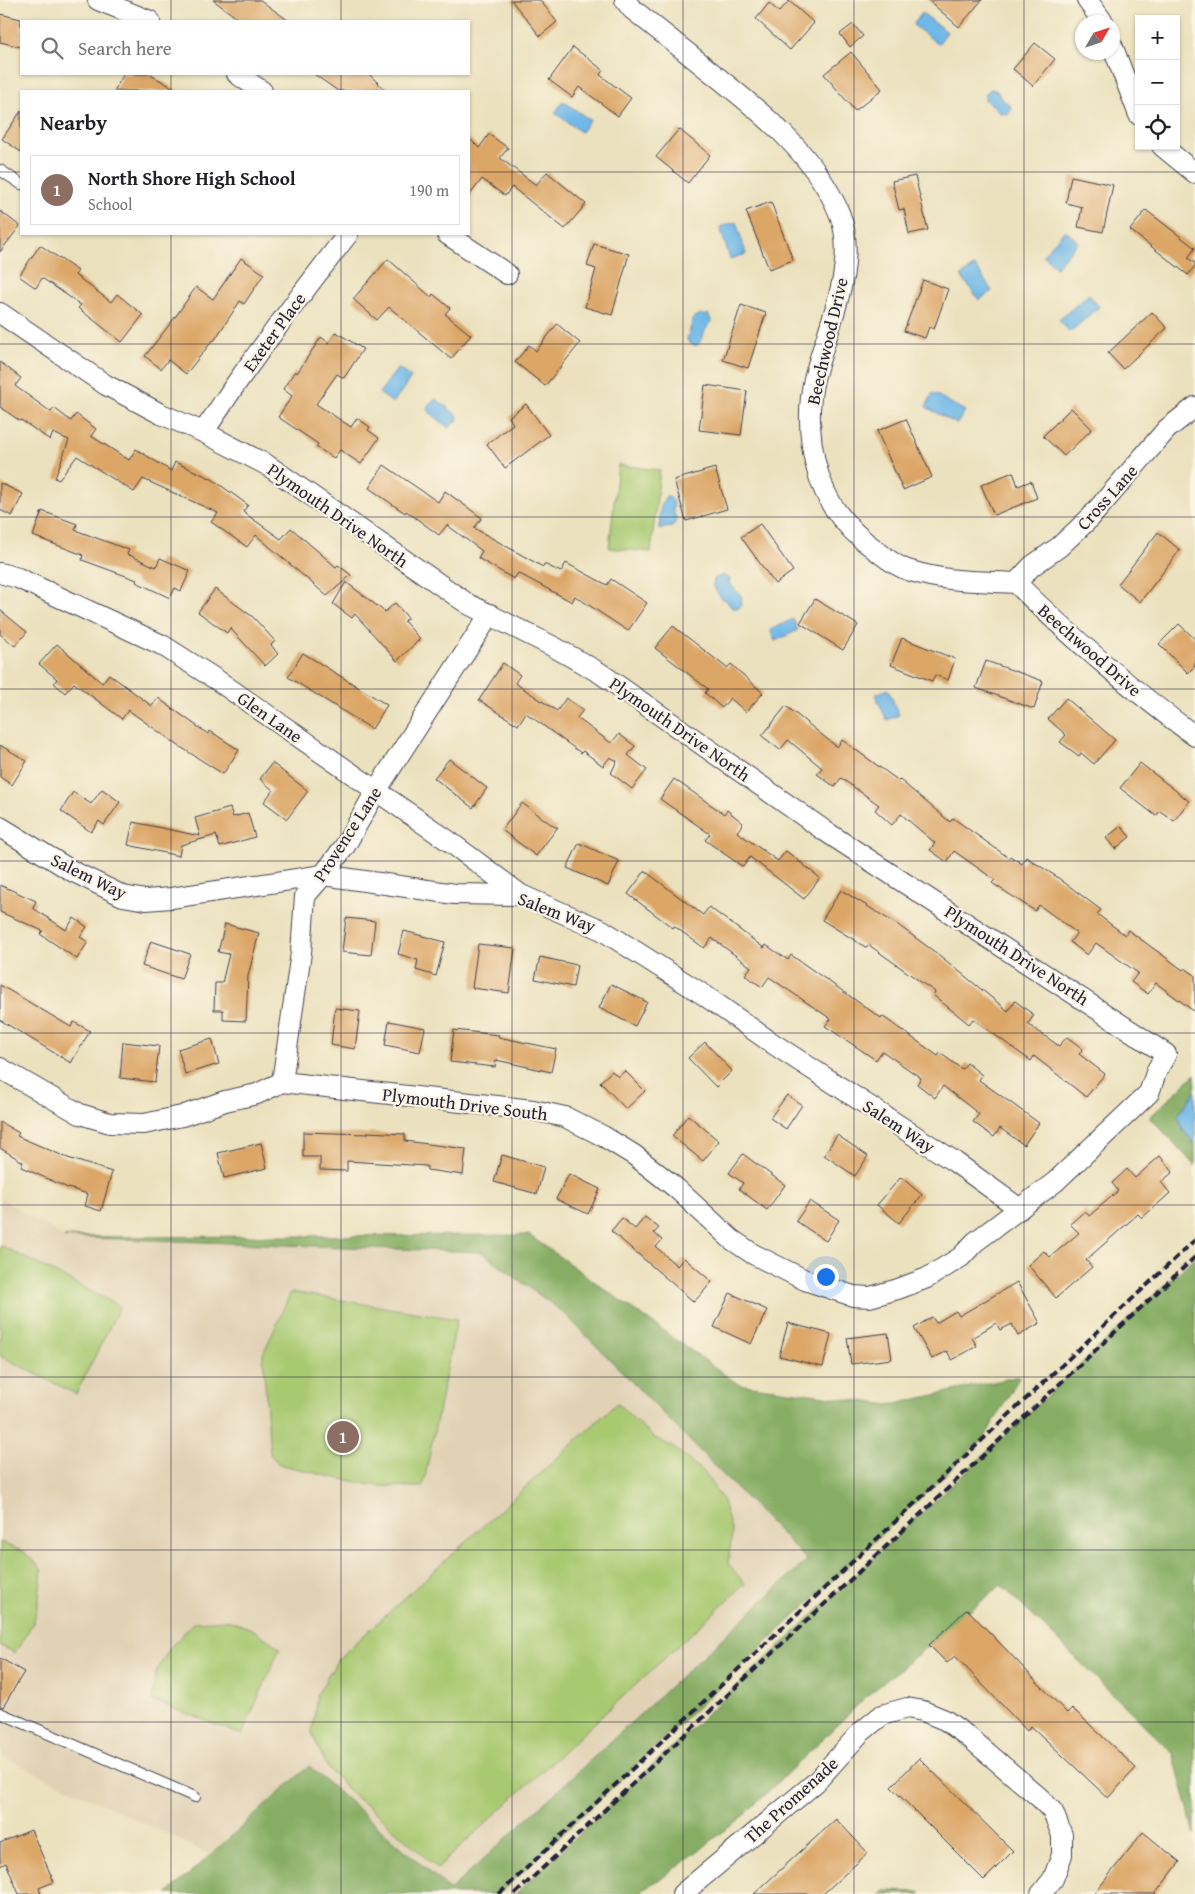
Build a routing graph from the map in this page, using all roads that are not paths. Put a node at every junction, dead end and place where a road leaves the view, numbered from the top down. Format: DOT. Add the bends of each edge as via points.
graph roads {
  1 [pos="98,0"];
  2 [pos="625,0"];
  3 [pos="1087,0"];
  4 [pos="1098,15"];
  5 [pos="148,20"];
  6 [pos="1118,60"];
  7 [pos="238,75"];
  8 [pos="261,90"];
  9 [pos="1135,105"];
  10 [pos="1167,150"];
  11 [pos="0,170"];
  12 [pos="1195,173"];
  13 [pos="20,183"];
  14 [pos="347,235"];
  15 [pos="449,235"];
  16 [pos="508,274"];
  17 [pos="0,313"];
  18 [pos="1195,408"];
  19 [pos="203,432"];
  20 [pos="0,573"];
  21 [pos="1016,584"];
  22 [pos="490,614"];
  23 [pos="1195,736"];
  24 [pos="376,791"];
  25 [pos="0,827"];
  26 [pos="323,875"];
  27 [pos="522,895"];
  28 [pos="0,1068"];
  29 [pos="282,1082"];
  30 [pos="1020,1209"];
  31 [pos="0,1713"];
  32 [pos="195,1797"];
  33 [pos="682,1894"];
  34 [pos="1040,1894"];
  1 -- 5 [label="street"];
  2 -- 21 [label="street, Beechwood Drive" via="790,140 822,182 840,214 846,240 842,282 814,381 810,420 821,483 832,506 863,541 910,571 945,578"];
  3 -- 4 [label="street"];
  6 -- 9 [label="street"];
  7 -- 8 [label="street"];
  10 -- 12 [label="street"];
  11 -- 13 [label="lane"];
  14 -- 19 [label="street, Exeter Place" via="300,295"];
  15 -- 16 [label="street"];
  17 -- 19 [label="street, Plymouth Drive North" via="106,385"];
  18 -- 21 [label="street, Cross Lane" via="1167,429 1090,518 1059,547 1032,566"];
  19 -- 22 [label="street, Plymouth Drive North" via="267,465 468,604"];
  20 -- 24 [label="street, Glen Lane" via="18,578 162,645"];
  21 -- 23 [label="street, Beechwood Drive" via="1151,704"];
  22 -- 24 [label="street, Provence Lane"];
  22 -- 30 [label="street, Plymouth Drive North" via="600,673 825,831 1166,1054 1156,1070 1149,1093 1055,1182"];
  24 -- 26 [label="street, Provence Lane"];
  24 -- 27 [label="street, Glen Lane"];
  25 -- 26 [label="street, Salem Way" via="80,875 123,896 146,900"];
  26 -- 27 [label="street, Salem Way" via="455,894"];
  26 -- 29 [label="street, Provence Lane" via="305,896 301,953"];
  27 -- 30 [label="street, Salem Way" via="602,930 955,1162"];
  28 -- 29 [label="street" via="80,1114 110,1123 144,1124 172,1118 257,1094"];
  29 -- 30 [label="street, Plymouth Drive South" via="533,1110 565,1117 634,1155 676,1188 730,1239 753,1254 805,1280 853,1296 870,1296 927,1278 961,1257 975,1242"];
  31 -- 32 [label="lane"];
  33 -- 34 [label="street, The Promenade" via="816,1782 860,1733 882,1715 907,1708 945,1720 970,1738 1053,1812 1062,1835 1062,1855 1053,1879"];
}
